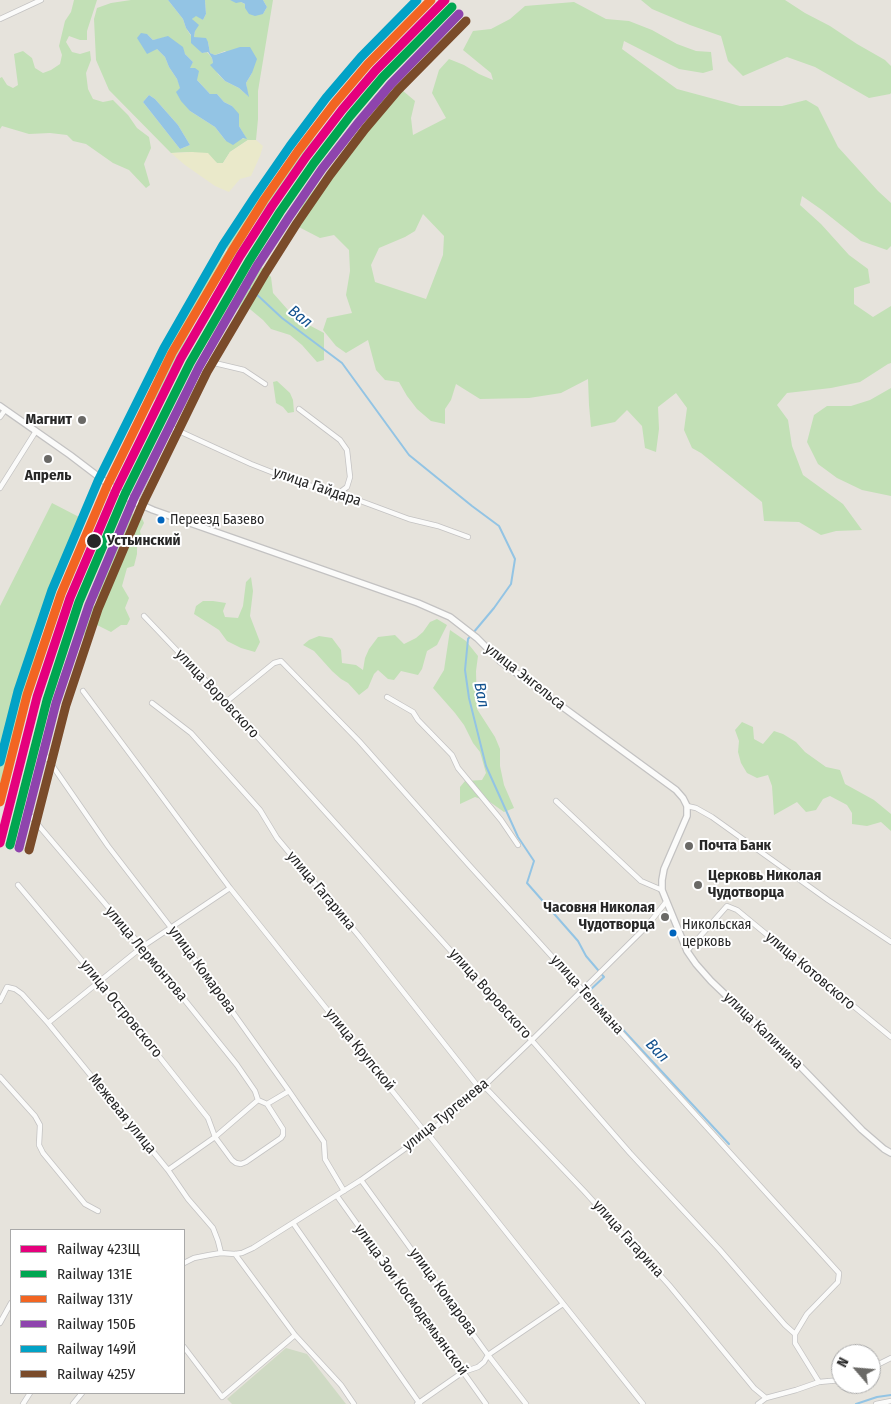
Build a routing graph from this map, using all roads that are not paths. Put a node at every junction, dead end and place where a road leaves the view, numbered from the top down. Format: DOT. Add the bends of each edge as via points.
graph roads {
  1 [pos="41,0"];
  2 [pos="0,19"];
  3 [pos="265,384"];
  4 [pos="3,408"];
  5 [pos="299,409"];
  6 [pos="0,417"];
  7 [pos="170,427"];
  8 [pos="36,431"];
  9 [pos="0,488"];
  10 [pos="339,493"];
  11 [pos="135,502"];
  12 [pos="468,537"];
  13 [pos="144,616"];
  14 [pos="82,691"];
  15 [pos="387,697"];
  16 [pos="226,702"];
  17 [pos="152,703"];
  18 [pos="46,755"];
  19 [pos="556,801"];
  20 [pos="687,806"];
  21 [pos="28,813"];
  22 [pos="518,845"];
  23 [pos="18,885"];
  24 [pos="230,888"];
  25 [pos="662,890"];
  26 [pos="666,902"];
  27 [pos="171,927"];
  28 [pos="891,942"];
  29 [pos="142,947"];
  30 [pos="687,950"];
  31 [pos="99,981"];
  32 [pos="583,990"];
  33 [pos="0,1001"];
  34 [pos="48,1023"];
  35 [pos="891,1037"];
  36 [pos="532,1040"];
  37 [pos="0,1077"];
  38 [pos="482,1087"];
  39 [pos="289,1090"];
  40 [pos="258,1100"];
  41 [pos="267,1104"];
  42 [pos="427,1133"];
  43 [pos="215,1137"];
  44 [pos="891,1153"];
  45 [pos="168,1170"];
  46 [pos="361,1180"];
  47 [pos="344,1191"];
  48 [pos="336,1196"];
  49 [pos="98,1211"];
  50 [pos="293,1223"];
  51 [pos="221,1253"];
  52 [pos="235,1254"];
  53 [pos="185,1262"];
  54 [pos="563,1304"];
  55 [pos="10,1306"];
  56 [pos="0,1323"];
  57 [pos="795,1334"];
  58 [pos="296,1335"];
  59 [pos="185,1348"];
  60 [pos="488,1355"];
  61 [pos="463,1372"];
  62 [pos="831,1381"];
  63 [pos="819,1382"];
  64 [pos="81,1394"];
  65 [pos="766,1398"];
  66 [pos="891,1401"];
  67 [pos="73,1404"];
  68 [pos="354,1404"];
  69 [pos="418,1404"];
  70 [pos="486,1404"];
  71 [pos="526,1404"];
  72 [pos="643,1404"];
  73 [pos="758,1404"];
  74 [pos="876,1404"];
  1 -- 2 [label="street"];
  3 -- 7 [label="street" via="244,370 206,361"];
  4 -- 6 [label="street"];
  4 -- 8 [label="street, улица Энгельса"];
  5 -- 10 [label="street" via="340,440 348,450 350,477 347,487"];
  7 -- 10 [label="street, улица Гайдара" via="302,484"];
  7 -- 11 [label="street"];
  8 -- 9 [label="street"];
  8 -- 11 [label="street, улица Энгельса"];
  10 -- 12 [label="street, улица Гайдара"];
  11 -- 20 [label="street, улица Энгельса" via="450,617 500,661 676,790"];
  13 -- 16 [label="street, улица Воровского"];
  14 -- 24 [label="street, улица Крупской"];
  15 -- 22 [label="street" via="413,712 452,755 458,768"];
  16 -- 32 [label="street, улица Тельмана" via="274,663 281,661 359,741"];
  16 -- 36 [label="street, улица Воровского"];
  17 -- 38 [label="street, улица Гагарина" via="191,733 260,810 277,838"];
  18 -- 27 [label="street, улица Комарова" via="108,846"];
  19 -- 25 [label="street" via="640,881"];
  20 -- 25 [label="street, улица Калинина" via="687,816 664,869"];
  20 -- 28 [label="street, улица Энгельса" via="712,817"];
  21 -- 29 [label="street, улица Лермонтова"];
  23 -- 31 [label="street, улица Островского"];
  24 -- 27 [label="street"];
  24 -- 42 [label="street, улица Крупской"];
  25 -- 26 [label="street, улица Калинина"];
  26 -- 30 [label="street, улица Калинина"];
  26 -- 32 [label="street, улица Тургенева" via="647,926"];
  27 -- 29 [label="street"];
  27 -- 39 [label="street, улица Комарова"];
  29 -- 31 [label="street"];
  29 -- 40 [label="street, улица Лермонтова" via="237,1065"];
  30 -- 35 [label="street, улица Котовского" via="728,906"];
  30 -- 44 [label="street, улица Калинина" via="711,981 862,1130"];
  31 -- 34 [label="street"];
  31 -- 43 [label="street, улица Островского" via="208,1118"];
  32 -- 36 [label="street, улица Тургенева"];
  32 -- 57 [label="street, улица Тельмана" via="839,1273 838,1282 807,1314"];
  33 -- 34 [label="street, Межевая улица" via="7,987 15,989"];
  34 -- 45 [label="street, Межевая улица"];
  36 -- 38 [label="street, улица Тургенева"];
  36 -- 57 [label="street, улица Воровского"];
  37 -- 49 [label="street" via="35,1116 40,1125 39,1145 43,1153 85,1204"];
  38 -- 42 [label="street, улица Тургенева"];
  38 -- 65 [label="street, улица Гагарина" via="587,1194"];
  39 -- 41 [label="street"];
  39 -- 47 [label="street, улица Комарова" via="324,1142 325,1159"];
  40 -- 41 [label="street"];
  40 -- 43 [label="street"];
  41 -- 43 [label="street, улица Островского" via="283,1129 283,1135 246,1162 241,1164 232,1160"];
  42 -- 46 [label="street, улица Тургенева"];
  42 -- 54 [label="street, улица Крупской"];
  43 -- 45 [label="street"];
  45 -- 51 [label="street, Межевая улица" via="213,1228"];
  46 -- 47 [label="street, улица Тургенева"];
  46 -- 60 [label="street, улица Комарова"];
  47 -- 48 [label="street, улица Тургенева"];
  48 -- 50 [label="street, улица Тургенева"];
  48 -- 61 [label="street, улица Зои Космодемьянской"];
  50 -- 52 [label="street, улица Тургенева" via="253,1248"];
  50 -- 69 [label="street"];
  51 -- 52 [label="street, улица Тургенева"];
  51 -- 53 [label="street, улица Тургенева"];
  52 -- 58 [label="street"];
  54 -- 60 [label="street"];
  54 -- 72 [label="street, улица Крупской"];
  55 -- 56 [label="street"];
  57 -- 63 [label="street, улица Воровского" via="795,1344"];
  58 -- 59 [label="street" via="222,1397"];
  58 -- 68 [label="street" via="342,1385"];
  60 -- 61 [label="street" via="478,1367"];
  60 -- 71 [label="street, улица Комарова"];
  61 -- 69 [label="street"];
  61 -- 70 [label="street, улица Зои Космодемьянской"];
  62 -- 63 [label="street"];
  63 -- 65 [label="street"];
  64 -- 67 [label="street"];
  65 -- 73 [label="street"];
  66 -- 74 [label="street"];
}
